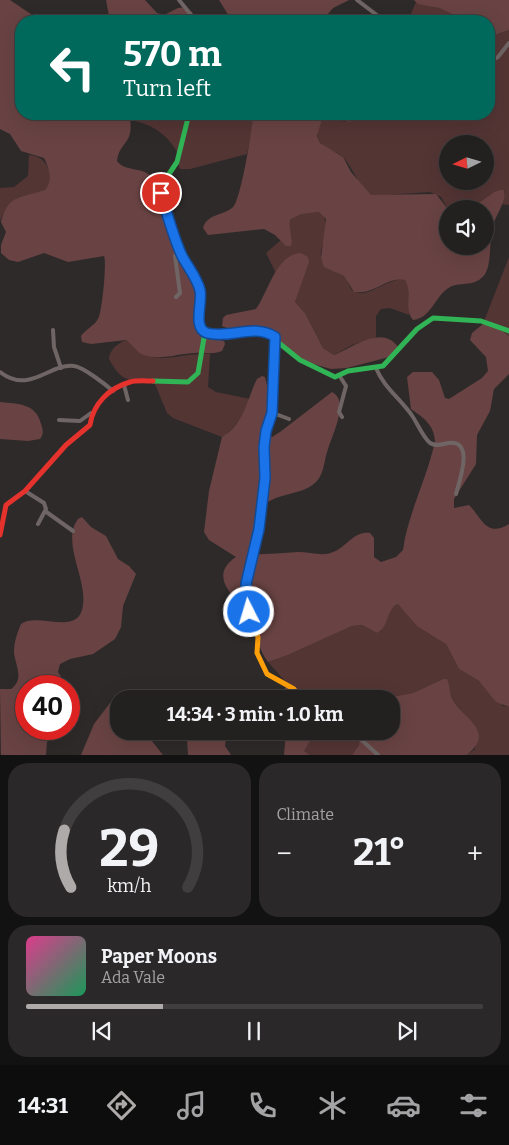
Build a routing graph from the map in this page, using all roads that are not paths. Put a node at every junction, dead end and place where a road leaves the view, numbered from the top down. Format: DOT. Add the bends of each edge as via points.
graph roads {
  1 [pos="179,0"];
  2 [pos="357,0"];
  3 [pos="191,15"];
  4 [pos="377,15"];
  5 [pos="509,43"];
  6 [pos="495,59"];
  7 [pos="188,120"];
  8 [pos="180,249"];
  9 [pos="176,297"];
  10 [pos="53,330"];
  11 [pos="509,331"];
  12 [pos="205,332"];
  13 [pos="275,337"];
  14 [pos="61,368"];
  15 [pos="376,368"];
  16 [pos="0,372"];
  17 [pos="339,375"];
  18 [pos="124,385"];
  19 [pos="114,390"];
  20 [pos="128,400"];
  21 [pos="92,411"];
  22 [pos="272,413"];
  23 [pos="342,417"];
  24 [pos="288,419"];
  25 [pos="59,420"];
  26 [pos="80,421"];
  27 [pos="90,425"];
  28 [pos="25,491"];
  29 [pos="456,494"];
  30 [pos="45,511"];
  31 [pos="38,524"];
  32 [pos="73,531"];
  33 [pos="0,535"];
  34 [pos="295,690"];
  35 [pos="362,740"];
  36 [pos="378,755"];
  1 -- 3 [label="street"];
  2 -- 4 [label="street"];
  5 -- 6 [label="street"];
  7 -- 8 [label="street" via="177,162 162,188"];
  8 -- 9 [label="street" via="175,256 180,293"];
  8 -- 12 [label="street" via="200,292 200,325"];
  10 -- 14 [label="street" via="54,347"];
  11 -- 15 [label="street" via="481,320 433,318 417,329 390,360"];
  12 -- 13 [label="street" via="218,335 264,331"];
  12 -- 18 [label="street" via="198,373 192,380 130,382"];
  13 -- 17 [label="street" via="300,360 335,377"];
  13 -- 22 [label="street"];
  14 -- 16 [label="street" via="33,380 8,378"];
  14 -- 19 [label="street" via="80,368"];
  15 -- 17 [label="street"];
  15 -- 29 [label="street" via="429,442 439,445 452,443 463,450"];
  17 -- 23 [label="street" via="346,386 339,412"];
  18 -- 19 [label="street"];
  18 -- 20 [label="street"];
  19 -- 21 [label="street"];
  21 -- 26 [label="street"];
  21 -- 27 [label="street"];
  22 -- 24 [label="street"];
  22 -- 34 [label="street" via="264,447 265,478 259,529 246,584 249,612 258,637 257,652 267,674"];
  25 -- 26 [label="street"];
  26 -- 27 [label="street"];
  27 -- 28 [label="street" via="66,445"];
  28 -- 30 [label="street" via="44,503"];
  28 -- 33 [label="street" via="6,505"];
  30 -- 31 [label="street"];
  30 -- 32 [label="street"];
  35 -- 36 [label="street"];
}
